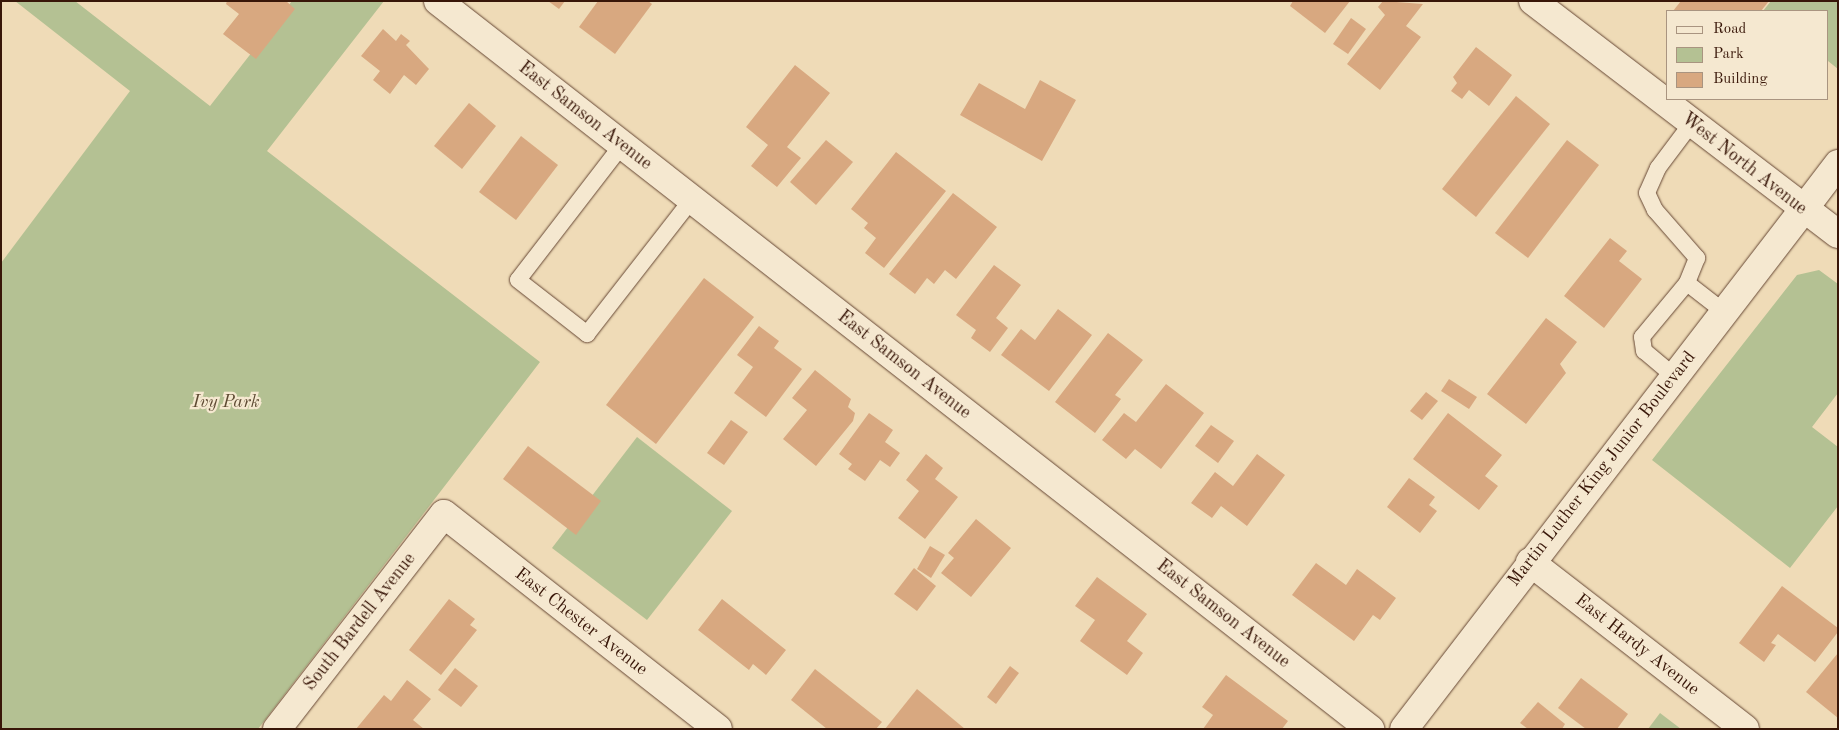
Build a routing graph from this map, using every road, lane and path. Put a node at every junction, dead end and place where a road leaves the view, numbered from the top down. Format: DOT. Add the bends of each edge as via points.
graph roads {
  1 [pos="438,1"];
  2 [pos="1532,1"];
  3 [pos="1692,124"];
  4 [pos="622,145"];
  5 [pos="1838,164"];
  6 [pos="692,199"];
  7 [pos="1802,210"];
  8 [pos="1838,234"];
  9 [pos="1687,283"];
  10 [pos="1723,311"];
  11 [pos="1674,376"];
  12 [pos="444,514"];
  13 [pos="1530,562"];
  14 [pos="277,729"];
  15 [pos="718,729"];
  16 [pos="1370,729"];
  17 [pos="1404,729"];
  18 [pos="1745,729"];
  1 -- 4 [label="street, East Samson Avenue"];
  2 -- 3 [label="street, West North Avenue"];
  3 -- 7 [label="street, West North Avenue"];
  3 -- 9 [label="lane" via="1658,168 1647,193 1655,210 1697,258"];
  4 -- 6 [label="street, East Samson Avenue"];
  4 -- 6 [label="lane" via="518,280 587,334"];
  5 -- 7 [label="street, Martin Luther King Junior Boulevard"];
  6 -- 16 [label="street, East Samson Avenue"];
  7 -- 8 [label="street, West North Avenue"];
  7 -- 10 [label="street, Martin Luther King Junior Boulevard"];
  9 -- 10 [label="lane"];
  9 -- 11 [label="lane" via="1642,337 1644,351"];
  10 -- 11 [label="street, Martin Luther King Junior Boulevard"];
  11 -- 13 [label="street, Martin Luther King Junior Boulevard"];
  12 -- 14 [label="street, South Bardell Avenue"];
  12 -- 15 [label="street, East Chester Avenue"];
  13 -- 17 [label="street, Martin Luther King Junior Boulevard"];
  13 -- 18 [label="street, East Hardy Avenue"];
}
